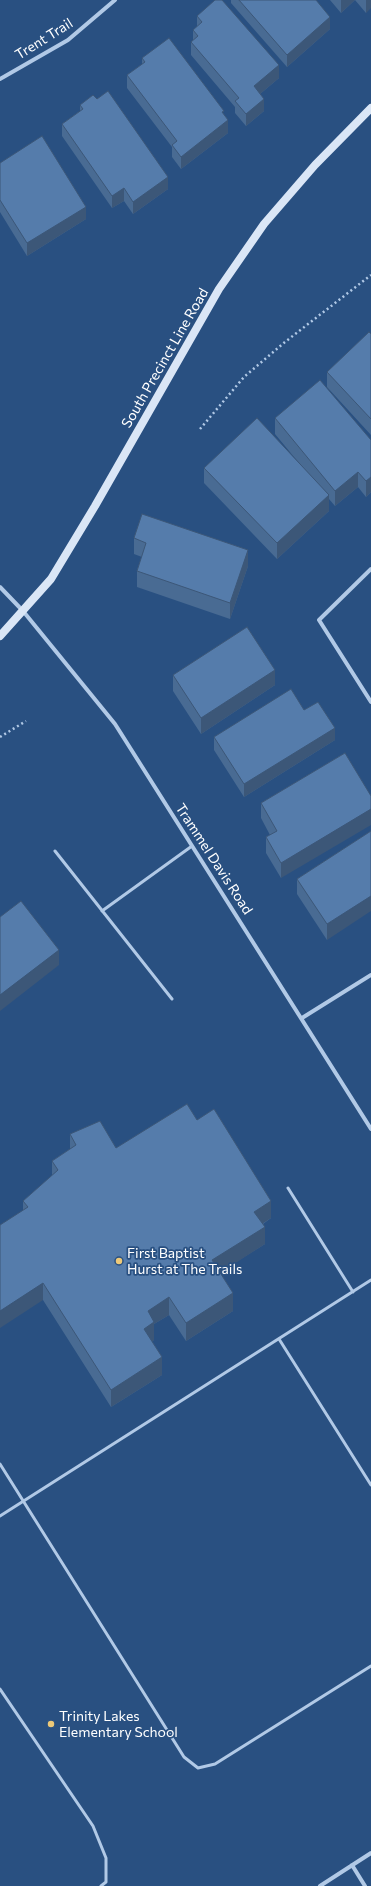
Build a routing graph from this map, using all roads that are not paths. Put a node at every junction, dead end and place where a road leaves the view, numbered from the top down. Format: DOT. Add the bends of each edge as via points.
graph roads {
  1 [pos="115,0"];
  2 [pos="0,79"];
  3 [pos="371,108"];
  4 [pos="371,569"];
  5 [pos="0,587"];
  6 [pos="23,611"];
  7 [pos="0,636"];
  8 [pos="371,702"];
  9 [pos="192,846"];
  10 [pos="55,851"];
  11 [pos="102,911"];
  12 [pos="371,975"];
  13 [pos="172,999"];
  14 [pos="302,1018"];
  15 [pos="371,1129"];
  16 [pos="288,1188"];
  17 [pos="371,1280"];
  18 [pos="352,1292"];
  19 [pos="279,1338"];
  20 [pos="0,1464"];
  21 [pos="371,1485"];
  22 [pos="23,1501"];
  23 [pos="0,1516"];
  24 [pos="371,1666"];
  25 [pos="0,1690"];
  26 [pos="371,1853"];
  27 [pos="352,1865"];
  28 [pos="101,1886"];
  29 [pos="320,1886"];
  30 [pos="365,1886"];
  1 -- 2 [label="street, Trent Trail" via="68,40"];
  3 -- 6 [label="main road, South Precinct Line Road" via="315,165 259,230 219,289 96,506 51,579"];
  4 -- 8 [label="street" via="319,620"];
  5 -- 6 [label="street, Trammel Davis Road"];
  6 -- 7 [label="main road, South Precinct Line Road"];
  6 -- 9 [label="street, Trammel Davis Road" via="115,724"];
  9 -- 11 [label="lane"];
  9 -- 14 [label="street, Trammel Davis Road"];
  10 -- 11 [label="lane"];
  11 -- 13 [label="lane"];
  12 -- 14 [label="street"];
  14 -- 15 [label="street, Trammel Davis Road"];
  16 -- 18 [label="lane"];
  17 -- 18 [label="lane"];
  18 -- 19 [label="lane"];
  19 -- 21 [label="lane"];
  19 -- 22 [label="lane"];
  20 -- 22 [label="lane"];
  22 -- 23 [label="lane"];
  22 -- 24 [label="lane" via="184,1757 198,1768 215,1764"];
  25 -- 28 [label="lane" via="93,1826 106,1858 106,1882"];
  26 -- 27 [label="street"];
  27 -- 29 [label="street"];
  27 -- 30 [label="street"];
}
